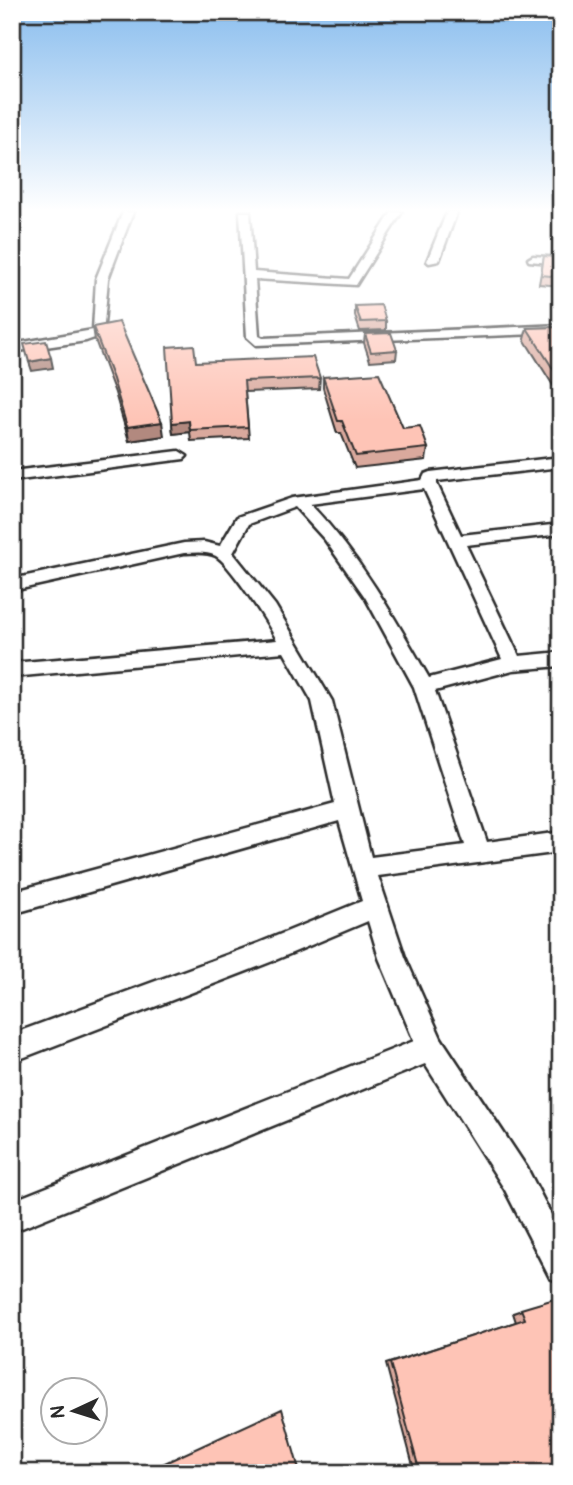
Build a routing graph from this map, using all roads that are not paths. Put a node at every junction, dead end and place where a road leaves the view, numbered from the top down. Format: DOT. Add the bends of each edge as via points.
graph roads {
  1 [pos="102,281"];
  2 [pos="249,281"];
  3 [pos="330,281"];
  4 [pos="353,281"];
  5 [pos="561,329"];
  6 [pos="12,348"];
  7 [pos="179,456"];
  8 [pos="561,462"];
  9 [pos="12,476"];
  10 [pos="429,484"];
  11 [pos="298,501"];
  12 [pos="561,529"];
  13 [pos="456,541"];
  14 [pos="224,553"];
  15 [pos="12,584"];
  16 [pos="292,645"];
  17 [pos="561,659"];
  18 [pos="513,663"];
  19 [pos="12,670"];
  20 [pos="424,687"];
  21 [pos="346,810"];
  22 [pos="561,842"];
  23 [pos="479,853"];
  24 [pos="362,868"];
  25 [pos="12,903"];
  26 [pos="375,907"];
  27 [pos="12,1048"];
  28 [pos="431,1048"];
  29 [pos="12,1217"];
  30 [pos="561,1266"];
  1 -- 6 [label="street" via="99,332"];
  2 -- 5 [label="street" via="253,337 260,342"];
  3 -- 4 [label="street"];
  7 -- 9 [label="street"];
  8 -- 10 [label="street" via="439,474 430,477"];
  10 -- 11 [label="street"];
  10 -- 13 [label="street"];
  11 -- 14 [label="street" via="243,521"];
  11 -- 20 [label="street" via="331,536 373,595"];
  12 -- 13 [label="street"];
  13 -- 18 [label="street"];
  14 -- 15 [label="street" via="184,548"];
  14 -- 16 [label="street"];
  16 -- 19 [label="street"];
  16 -- 21 [label="street" via="322,701"];
  17 -- 18 [label="street"];
  18 -- 20 [label="street"];
  20 -- 23 [label="street"];
  21 -- 24 [label="street"];
  21 -- 25 [label="street"];
  22 -- 23 [label="street"];
  23 -- 24 [label="street"];
  24 -- 26 [label="street"];
  26 -- 27 [label="street"];
  26 -- 28 [label="street"];
  28 -- 29 [label="street"];
  28 -- 30 [label="street" via="516,1180"];
}
